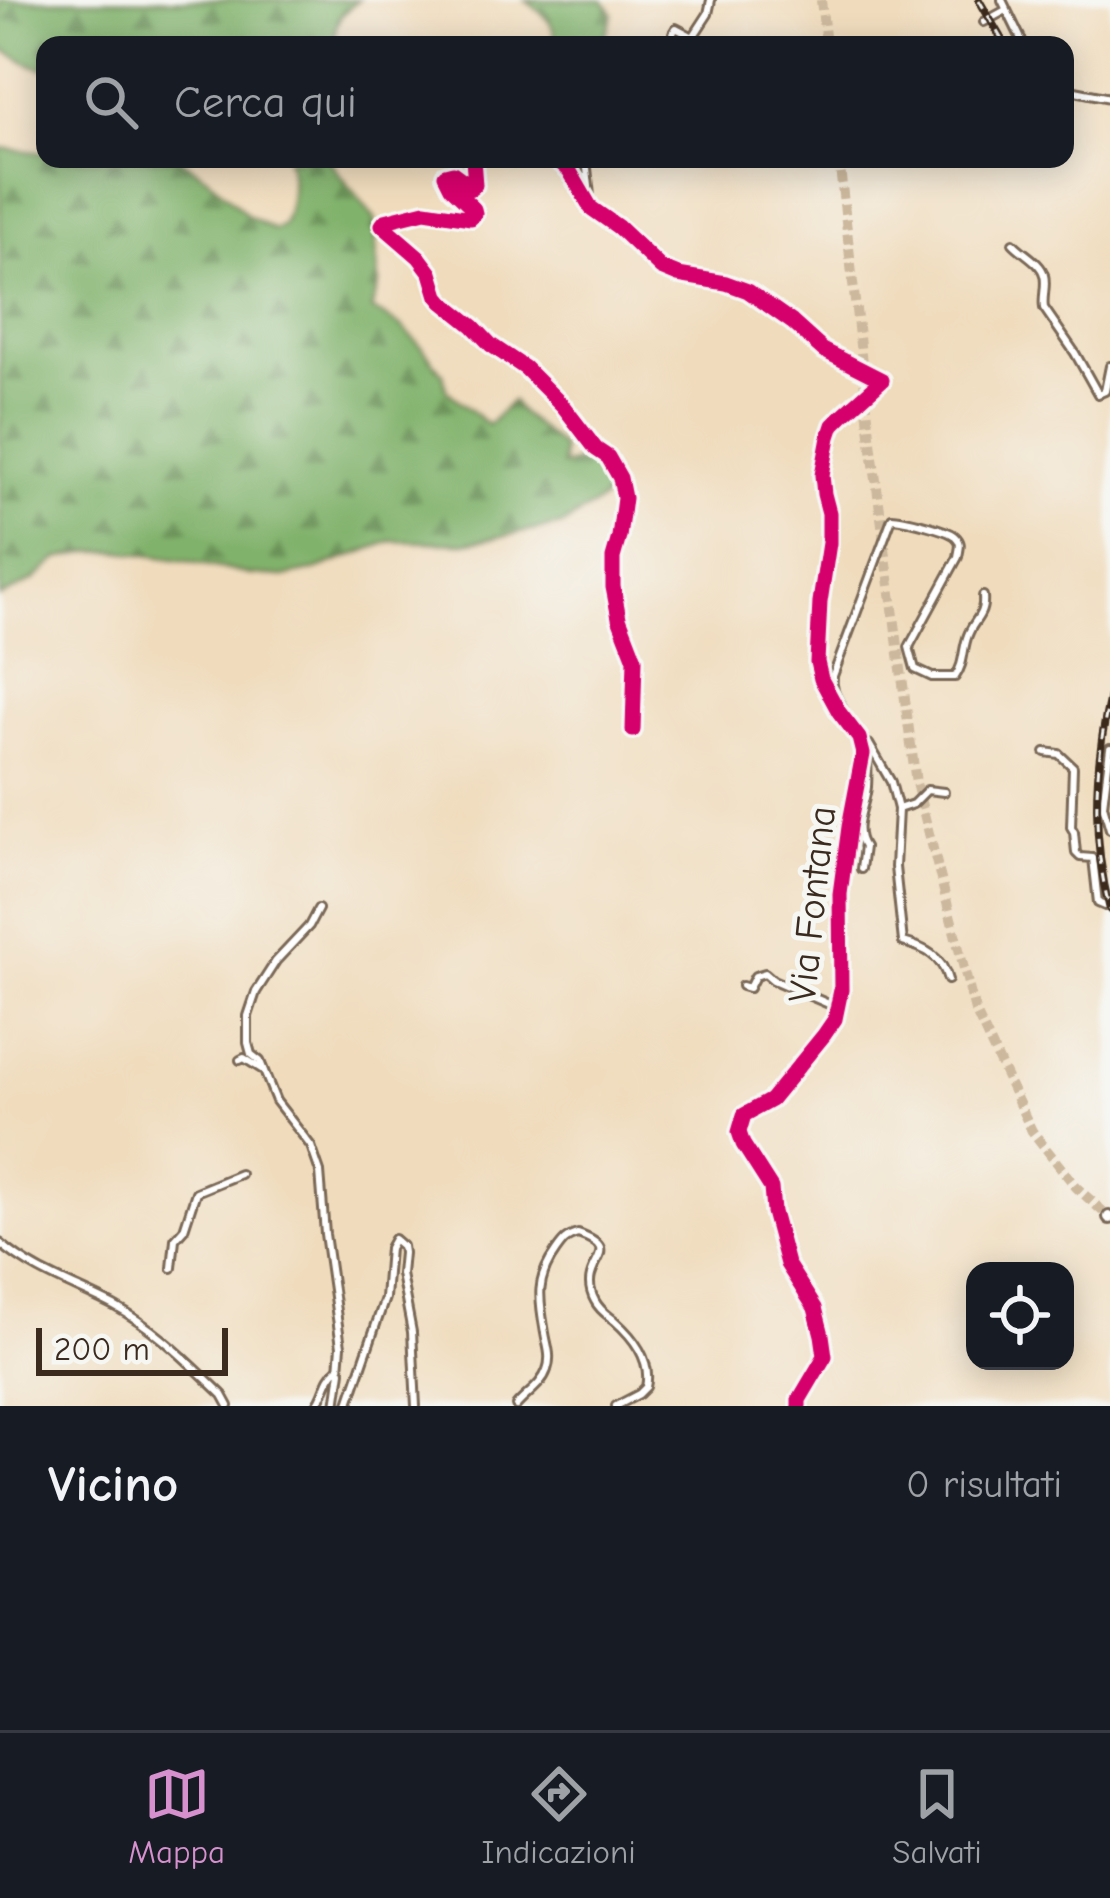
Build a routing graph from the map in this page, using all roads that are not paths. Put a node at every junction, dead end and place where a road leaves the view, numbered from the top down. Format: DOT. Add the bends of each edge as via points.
graph roads {
  1 [pos="711,0"];
  2 [pos="1002,0"];
  3 [pos="1006,10"];
  4 [pos="984,22"];
  5 [pos="694,36"];
  6 [pos="1019,36"];
  7 [pos="1074,90"];
  8 [pos="1110,98"];
  9 [pos="474,168"];
  10 [pos="567,168"];
  11 [pos="587,168"];
  12 [pos="591,208"];
  13 [pos="1013,243"];
  14 [pos="1110,366"];
  15 [pos="983,596"];
  16 [pos="850,725"];
  17 [pos="633,730"];
  18 [pos="864,743"];
  19 [pos="1110,748"];
  20 [pos="1045,752"];
  21 [pos="944,792"];
  22 [pos="898,809"];
  23 [pos="1110,829"];
  24 [pos="861,869"];
  25 [pos="1105,905"];
  26 [pos="318,909"];
  27 [pos="948,980"];
  28 [pos="742,986"];
  29 [pos="838,1008"];
  30 [pos="240,1060"];
  31 [pos="265,1071"];
  32 [pos="240,1174"];
  33 [pos="0,1244"];
  34 [pos="172,1268"];
  35 [pos="339,1370"];
  36 [pos="229,1406"];
  37 [pos="316,1406"];
  38 [pos="336,1406"];
  39 [pos="348,1406"];
  40 [pos="416,1406"];
  41 [pos="516,1406"];
  42 [pos="616,1406"];
  43 [pos="799,1406"];
  1 -- 5 [label="street"];
  2 -- 3 [label="street"];
  3 -- 4 [label="street"];
  3 -- 6 [label="street"];
  7 -- 8 [label="street"];
  9 -- 17 [label="street" via="468,189 445,175 474,208 471,218 425,211 382,225 419,257 438,296 525,368 620,478 613,587 635,659"];
  10 -- 12 [label="street"];
  11 -- 12 [label="street"];
  12 -- 16 [label="street" via="661,268 748,291 823,350 882,380 833,425 822,475 829,528 817,662"];
  13 -- 14 [label="street" via="1042,268 1049,320 1098,394"];
  15 -- 16 [label="street" via="956,677 915,669 909,647 959,542 892,518 833,676"];
  16 -- 18 [label="street"];
  18 -- 22 [label="street" via="891,782"];
  18 -- 24 [label="street"];
  18 -- 29 [label="street, Via Fontana" via="840,894"];
  19 -- 23 [label="street" via="1103,806"];
  20 -- 25 [label="street" via="1073,767 1076,854 1094,858 1098,903"];
  21 -- 22 [label="street" via="927,790"];
  22 -- 27 [label="street" via="903,942 940,958"];
  26 -- 31 [label="street" via="256,992 248,1016 251,1054"];
  28 -- 29 [label="street" via="765,973"];
  29 -- 43 [label="street, Via Fontana" via="771,1100 740,1125 771,1189 788,1264 815,1308 825,1349"];
  30 -- 31 [label="street"];
  31 -- 35 [label="street" via="320,1172"];
  32 -- 34 [label="street" via="196,1192"];
  33 -- 36 [label="street" via="146,1325"];
  35 -- 37 [label="street"];
  35 -- 38 [label="street"];
  39 -- 40 [label="street" via="385,1298 394,1239 403,1253"];
  41 -- 42 [label="street" via="547,1371 544,1267 578,1234 600,1248 590,1273 593,1298 639,1347 648,1370 646,1387"];
}
